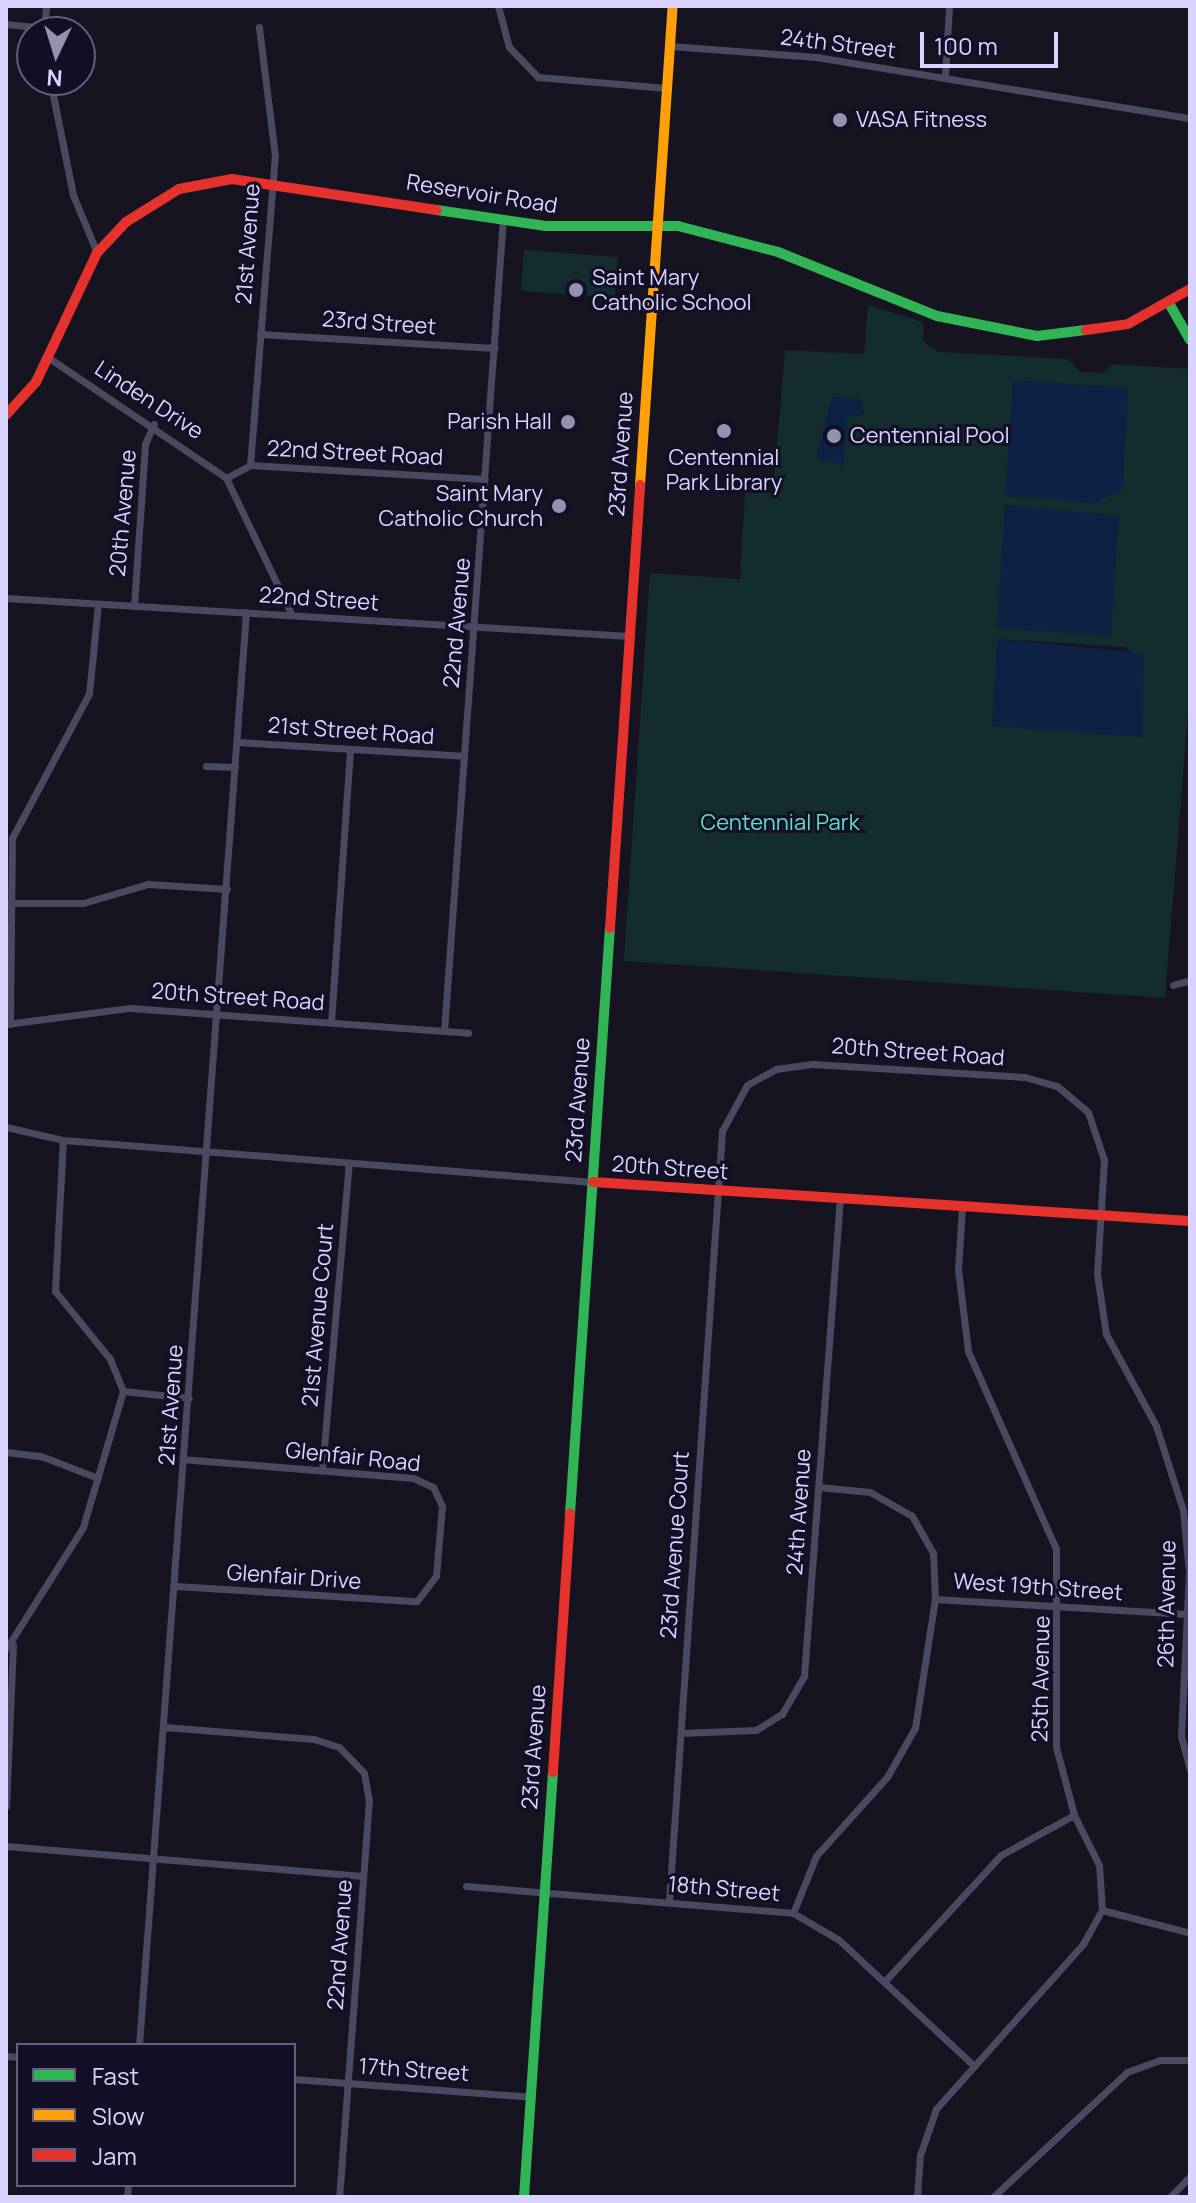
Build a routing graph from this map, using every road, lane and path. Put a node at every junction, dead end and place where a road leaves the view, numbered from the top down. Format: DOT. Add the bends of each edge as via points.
graph roads {
  1 [pos="498,6"];
  2 [pos="673,6"];
  3 [pos="949,6"];
  4 [pos="259,27"];
  5 [pos="670,46"];
  6 [pos="945,76"];
  7 [pos="667,88"];
  8 [pos="53,96"];
  9 [pos="1190,118"];
  10 [pos="270,183"];
  11 [pos="503,218"];
  12 [pos="659,222"];
  13 [pos="97,253"];
  14 [pos="1190,289"];
  15 [pos="1170,305"];
  16 [pos="260,334"];
  17 [pos="1190,340"];
  18 [pos="495,348"];
  19 [pos="49,358"];
  20 [pos="6,415"];
  21 [pos="154,424"];
  22 [pos="250,465"];
  23 [pos="226,478"];
  24 [pos="485,479"];
  25 [pos="6,598"];
  26 [pos="98,604"];
  27 [pos="134,606"];
  28 [pos="246,612"];
  29 [pos="292,615"];
  30 [pos="474,628"];
  31 [pos="629,636"];
  32 [pos="237,742"];
  33 [pos="350,750"];
  34 [pos="463,756"];
  35 [pos="206,766"];
  36 [pos="235,767"];
  37 [pos="6,822"];
  38 [pos="17,822"];
  39 [pos="227,889"];
  40 [pos="8,891"];
  41 [pos="10,903"];
  42 [pos="1190,980"];
  43 [pos="1173,985"];
  44 [pos="219,1014"];
  45 [pos="331,1022"];
  46 [pos="8,1024"];
  47 [pos="444,1031"];
  48 [pos="468,1033"];
  49 [pos="6,1127"];
  50 [pos="63,1140"];
  51 [pos="208,1150"];
  52 [pos="349,1163"];
  53 [pos="593,1182"];
  54 [pos="718,1192"];
  55 [pos="840,1199"];
  56 [pos="962,1206"];
  57 [pos="1101,1215"];
  58 [pos="1190,1221"];
  59 [pos="123,1391"];
  60 [pos="189,1398"];
  61 [pos="6,1452"];
  62 [pos="184,1459"];
  63 [pos="322,1470"];
  64 [pos="98,1478"];
  65 [pos="819,1487"];
  66 [pos="1187,1509"];
  67 [pos="176,1586"];
  68 [pos="935,1599"];
  69 [pos="410,1602"];
  70 [pos="1061,1607"];
  71 [pos="1187,1614"];
  72 [pos="10,1647"];
  73 [pos="164,1727"];
  74 [pos="681,1733"];
  75 [pos="1190,1770"];
  76 [pos="6,1806"];
  77 [pos="1074,1815"];
  78 [pos="6,1846"];
  79 [pos="154,1859"];
  80 [pos="363,1876"];
  81 [pos="466,1886"];
  82 [pos="544,1892"];
  83 [pos="669,1901"];
  84 [pos="1102,1910"];
  85 [pos="793,1913"];
  86 [pos="1190,1933"];
  87 [pos="885,1981"];
  88 [pos="139,2043"];
  89 [pos="1190,2060"];
  90 [pos="971,2063"];
  91 [pos="296,2079"];
  92 [pos="347,2084"];
  93 [pos="531,2097"];
  94 [pos="1190,2176"];
  95 [pos="339,2197"];
  96 [pos="524,2197"];
  97 [pos="917,2197"];
  98 [pos="993,2197"];
  99 [pos="1170,2197"];
  1 -- 7 [label="street" via="515,58 552,81"];
  2 -- 5 [label="main road, 23rd Avenue"];
  3 -- 6 [label="street"];
  4 -- 10 [label="street, 21st Avenue" via="275,156"];
  5 -- 6 [label="street, 24th Street"];
  5 -- 7 [label="main road, 23rd Avenue"];
  6 -- 9 [label="street, 24th Street"];
  7 -- 12 [label="main road, 23rd Avenue"];
  8 -- 13 [label="street" via="73,195"];
  10 -- 11 [label="main road, Reservoir Road"];
  10 -- 13 [label="main road, Reservoir Road" via="232,179 179,189 126,222"];
  10 -- 16 [label="street, 21st Avenue"];
  11 -- 12 [label="main road, Reservoir Road" via="557,227"];
  11 -- 18 [label="street, 22nd Avenue"];
  12 -- 15 [label="main road, Reservoir Road" via="747,242 979,327 1069,337"];
  12 -- 31 [label="main road, 23rd Avenue"];
  13 -- 19 [label="main road, Reservoir Road"];
  14 -- 15 [label="main road, Reservoir Road"];
  15 -- 17 [label="main road"];
  16 -- 18 [label="street, 23rd Street"];
  16 -- 22 [label="street, 21st Avenue"];
  18 -- 24 [label="street, 22nd Avenue"];
  19 -- 20 [label="main road, Reservoir Road"];
  19 -- 21 [label="street, Linden Drive"];
  21 -- 23 [label="street, Linden Drive"];
  21 -- 27 [label="street, 20th Avenue" via="145,444"];
  22 -- 23 [label="street, 22nd Street Road"];
  22 -- 24 [label="street, 22nd Street Road"];
  23 -- 29 [label="street"];
  24 -- 30 [label="street, 22nd Avenue"];
  25 -- 26 [label="street, 22nd Street"];
  26 -- 27 [label="street, 22nd Street"];
  26 -- 38 [label="street" via="89,694"];
  27 -- 28 [label="street, 22nd Street"];
  28 -- 29 [label="street, 22nd Street"];
  28 -- 32 [label="street, 21st Avenue"];
  29 -- 30 [label="street, 22nd Street"];
  30 -- 31 [label="street, 22nd Street"];
  30 -- 34 [label="street, 22nd Avenue"];
  31 -- 53 [label="main road, 23rd Avenue"];
  32 -- 33 [label="street, 21st Street Road"];
  32 -- 36 [label="street, 21st Avenue"];
  33 -- 34 [label="street, 21st Street Road"];
  33 -- 45 [label="street"];
  34 -- 47 [label="street, 22nd Avenue"];
  35 -- 36 [label="street"];
  36 -- 39 [label="street, 21st Avenue"];
  37 -- 38 [label="street"];
  38 -- 40 [label="street"];
  39 -- 41 [label="street" via="148,884 83,903"];
  39 -- 44 [label="street, 21st Avenue"];
  40 -- 41 [label="street"];
  41 -- 46 [label="street"];
  42 -- 43 [label="street"];
  44 -- 45 [label="street, 20th Street Road"];
  44 -- 46 [label="street, 20th Street Road" via="130,1008"];
  44 -- 51 [label="street, 21st Avenue"];
  45 -- 47 [label="street, 20th Street Road"];
  47 -- 48 [label="street, 20th Street Road"];
  49 -- 50 [label="street, 20th Street"];
  50 -- 51 [label="street, 20th Street"];
  50 -- 59 [label="street" via="55,1291 110,1359"];
  51 -- 52 [label="street, 20th Street"];
  51 -- 60 [label="street, 21st Avenue"];
  52 -- 53 [label="street, 20th Street"];
  52 -- 63 [label="street, 21st Avenue Court"];
  53 -- 54 [label="main road, 20th Street"];
  53 -- 82 [label="main road, 23rd Avenue"];
  54 -- 55 [label="main road, 20th Street"];
  54 -- 57 [label="street, 20th Street Road" via="724,1123 747,1085 763,1075 793,1065 919,1070 1025,1077 1068,1094 1101,1140"];
  54 -- 74 [label="street, 23rd Avenue Court"];
  55 -- 56 [label="main road, 20th Street"];
  55 -- 65 [label="street, 24th Avenue"];
  56 -- 57 [label="main road, 20th Street"];
  56 -- 70 [label="street, 25th Avenue" via="958,1270 968,1351 994,1421 1052,1534"];
  57 -- 58 [label="main road, 20th Street"];
  57 -- 66 [label="street, 26th Avenue" via="1097,1274 1106,1334 1156,1426"];
  59 -- 60 [label="street"];
  59 -- 64 [label="street"];
  60 -- 62 [label="street, 21st Avenue"];
  61 -- 64 [label="street" via="53,1459"];
  62 -- 63 [label="street, Glenfair Road"];
  62 -- 67 [label="street, 21st Avenue"];
  63 -- 69 [label="street, Glenfair Road" via="413,1478 437,1492 436,1576 426,1596"];
  64 -- 72 [label="street" via="83,1527"];
  65 -- 68 [label="street" via="870,1492 912,1516 933,1553"];
  65 -- 74 [label="street, 24th Avenue" via="809,1641 795,1697 756,1730"];
  66 -- 71 [label="street, 26th Avenue"];
  67 -- 69 [label="street, Glenfair Drive"];
  67 -- 73 [label="street, 21st Avenue"];
  68 -- 70 [label="street, West 19th Street"];
  68 -- 85 [label="street" via="915,1728 887,1777 816,1856"];
  70 -- 71 [label="street, West 19th Street"];
  70 -- 77 [label="street, 25th Avenue" via="1054,1734"];
  71 -- 75 [label="street, 26th Avenue" via="1181,1736"];
  72 -- 76 [label="street"];
  73 -- 79 [label="street, 21st Avenue"];
  73 -- 80 [label="street, 22nd Avenue" via="300,1738 339,1747 364,1773"];
  74 -- 83 [label="street, 23rd Avenue Court"];
  77 -- 84 [label="street, 25th Avenue" via="1099,1865"];
  77 -- 87 [label="street" via="1001,1855"];
  78 -- 79 [label="street"];
  79 -- 80 [label="street"];
  79 -- 88 [label="street, 21st Avenue"];
  80 -- 92 [label="street, 22nd Avenue"];
  81 -- 82 [label="street, 18th Street"];
  82 -- 83 [label="street, 18th Street"];
  82 -- 93 [label="main road, 23rd Avenue"];
  83 -- 85 [label="street, 18th Street"];
  84 -- 86 [label="street"];
  84 -- 90 [label="street" via="1083,1944"];
  85 -- 87 [label="street, 18th Street" via="839,1940"];
  87 -- 90 [label="street, 18th Street"];
  89 -- 98 [label="street" via="1160,2060 1127,2072"];
  90 -- 97 [label="street" via="926,2132"];
  91 -- 92 [label="street, 17th Street"];
  92 -- 93 [label="street, 17th Street"];
  92 -- 95 [label="street, 22nd Avenue"];
  93 -- 96 [label="main road, 23rd Avenue"];
  94 -- 99 [label="street"];
}
